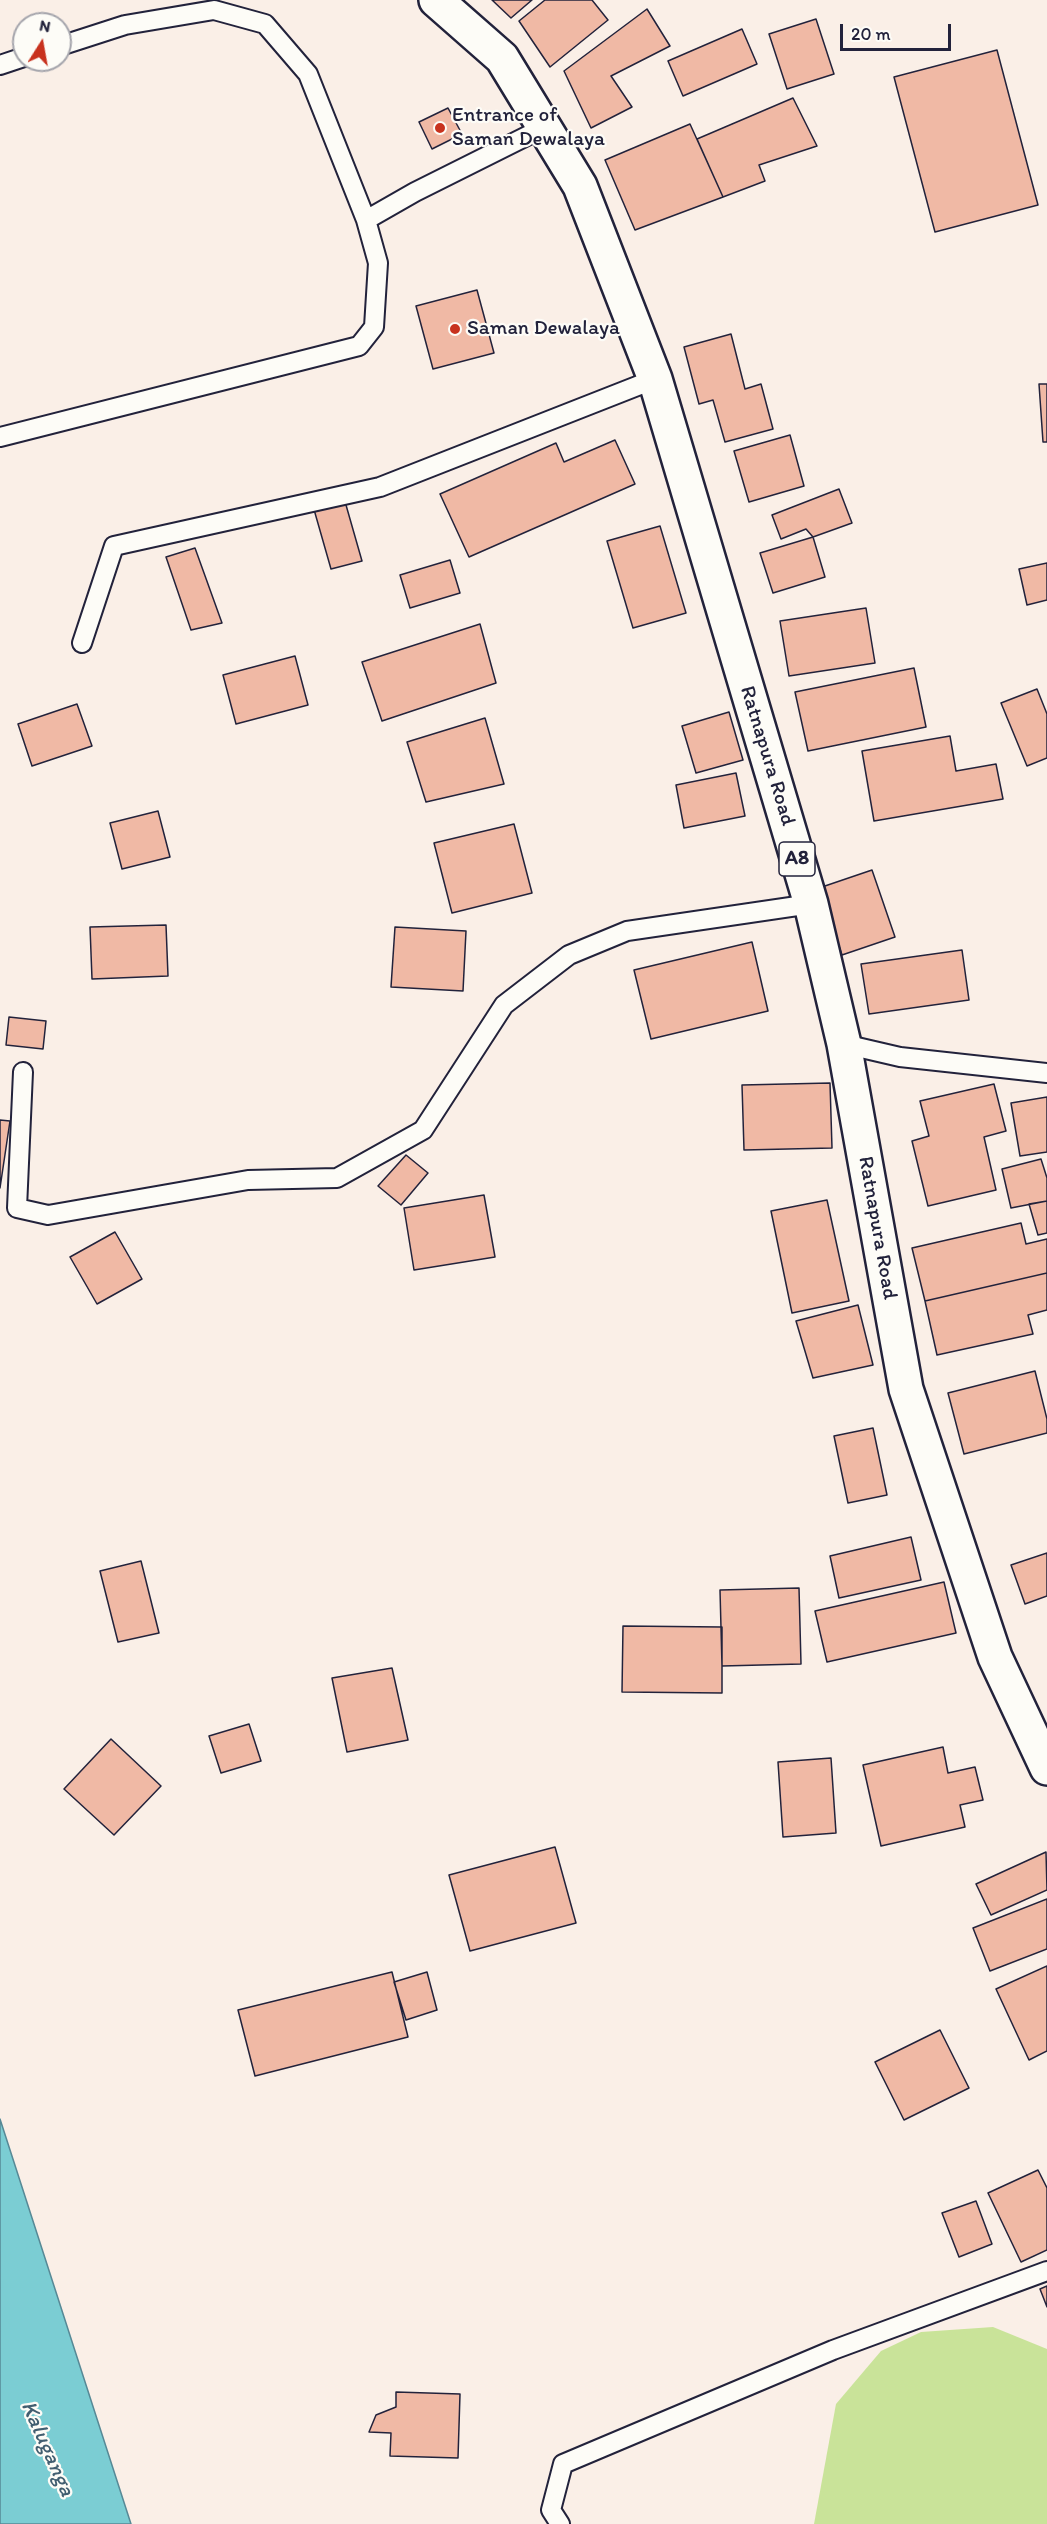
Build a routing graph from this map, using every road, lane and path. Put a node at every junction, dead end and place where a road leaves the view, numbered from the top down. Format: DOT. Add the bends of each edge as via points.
graph roads {
  1 [pos="436,0"];
  2 [pos="72,42"];
  3 [pos="545,127"];
  4 [pos="366,220"];
  5 [pos="655,379"];
  6 [pos="0,437"];
  7 [pos="82,643"];
  8 [pos="811,904"];
  9 [pos="844,1044"];
  10 [pos="22,1072"];
  11 [pos="1047,1073"];
  12 [pos="1047,1768"];
  13 [pos="1047,2271"];
  14 [pos="560,2524"];
  1 -- 3 [label="highway, Ratnapura Road / A8" via="502,58"];
  2 -- 4 [label="lane" via="126,25 214,10 265,24 308,74"];
  3 -- 4 [label="lane"];
  3 -- 5 [label="highway, Ratnapura Road / A8" via="580,186"];
  4 -- 6 [label="lane" via="378,263 374,327 359,346"];
  5 -- 7 [label="lane" via="380,487 114,546"];
  5 -- 8 [label="highway, Ratnapura Road / A8"];
  8 -- 9 [label="highway, Ratnapura Road / A8"];
  8 -- 10 [label="lane" via="627,930 569,955 504,1005 423,1130 337,1178 248,1180 48,1215 17,1208"];
  9 -- 11 [label="lane" via="900,1056"];
  9 -- 12 [label="highway, Ratnapura Road / A8" via="906,1389 995,1657"];
  13 -- 14 [label="lane" via="832,2350 563,2464 551,2510"];
}
